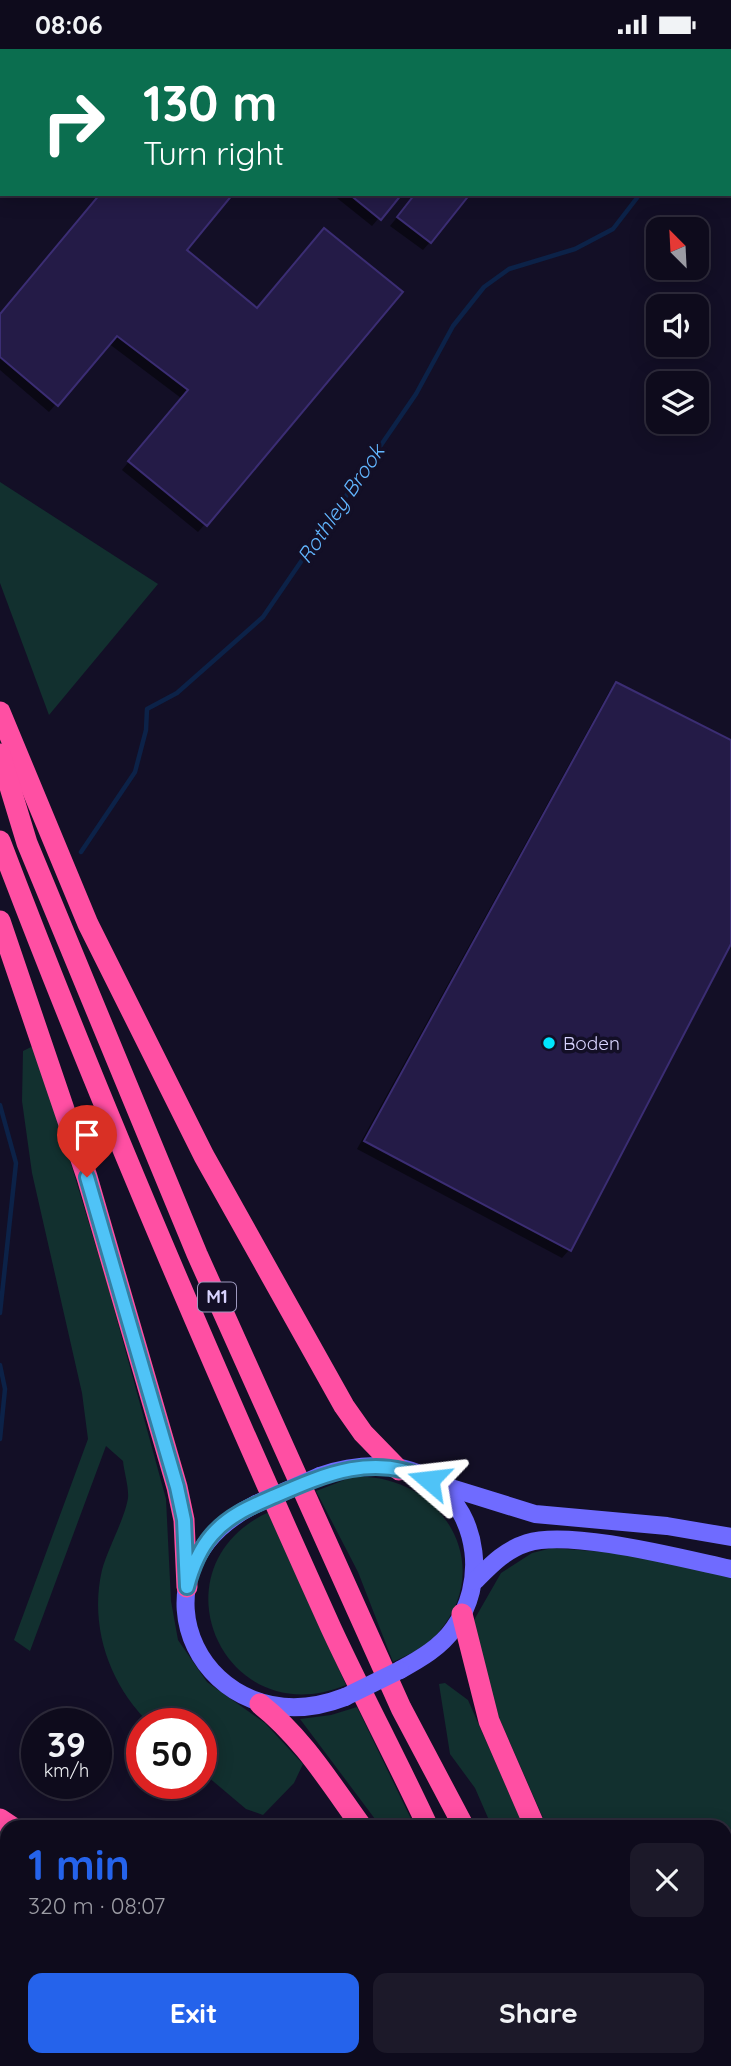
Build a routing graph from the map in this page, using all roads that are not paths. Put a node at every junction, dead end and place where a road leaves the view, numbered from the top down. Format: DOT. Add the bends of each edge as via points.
graph roads {
  1 [pos="0,712"];
  2 [pos="0,754"];
  3 [pos="0,841"];
  4 [pos="0,921"];
  5 [pos="399,1470"];
  6 [pos="435,1483"];
  7 [pos="731,1537"];
  8 [pos="731,1569"];
  9 [pos="475,1581"];
  10 [pos="187,1587"];
  11 [pos="462,1614"];
  12 [pos="260,1704"];
  13 [pos="357,1820"];
  14 [pos="425,1820"];
  15 [pos="460,1820"];
  16 [pos="532,1820"];
  1 -- 5 [label="highway" via="88,924 204,1156 344,1406"];
  2 -- 15 [label="highway, M1" via="27,843 197,1254 401,1708"];
  3 -- 14 [label="highway, M1" via="172,1267 332,1629"];
  4 -- 10 [label="highway" via="87,1177 177,1487 184,1520"];
  5 -- 6 [label="main road"];
  5 -- 10 [label="main road, bridge" via="354,1467 320,1476 235,1514 212,1535"];
  6 -- 7 [label="main road" via="535,1514"];
  6 -- 9 [label="main road" via="465,1523 473,1548"];
  8 -- 9 [label="main road" via="556,1539 529,1542 508,1551"];
  9 -- 11 [label="main road"];
  10 -- 12 [label="main road" via="185,1620 197,1650 224,1682"];
  11 -- 12 [label="main road, bridge" via="426,1655 345,1697 303,1708"];
  11 -- 16 [label="highway" via="489,1721"];
  12 -- 13 [label="highway" via="307,1749"];
}
